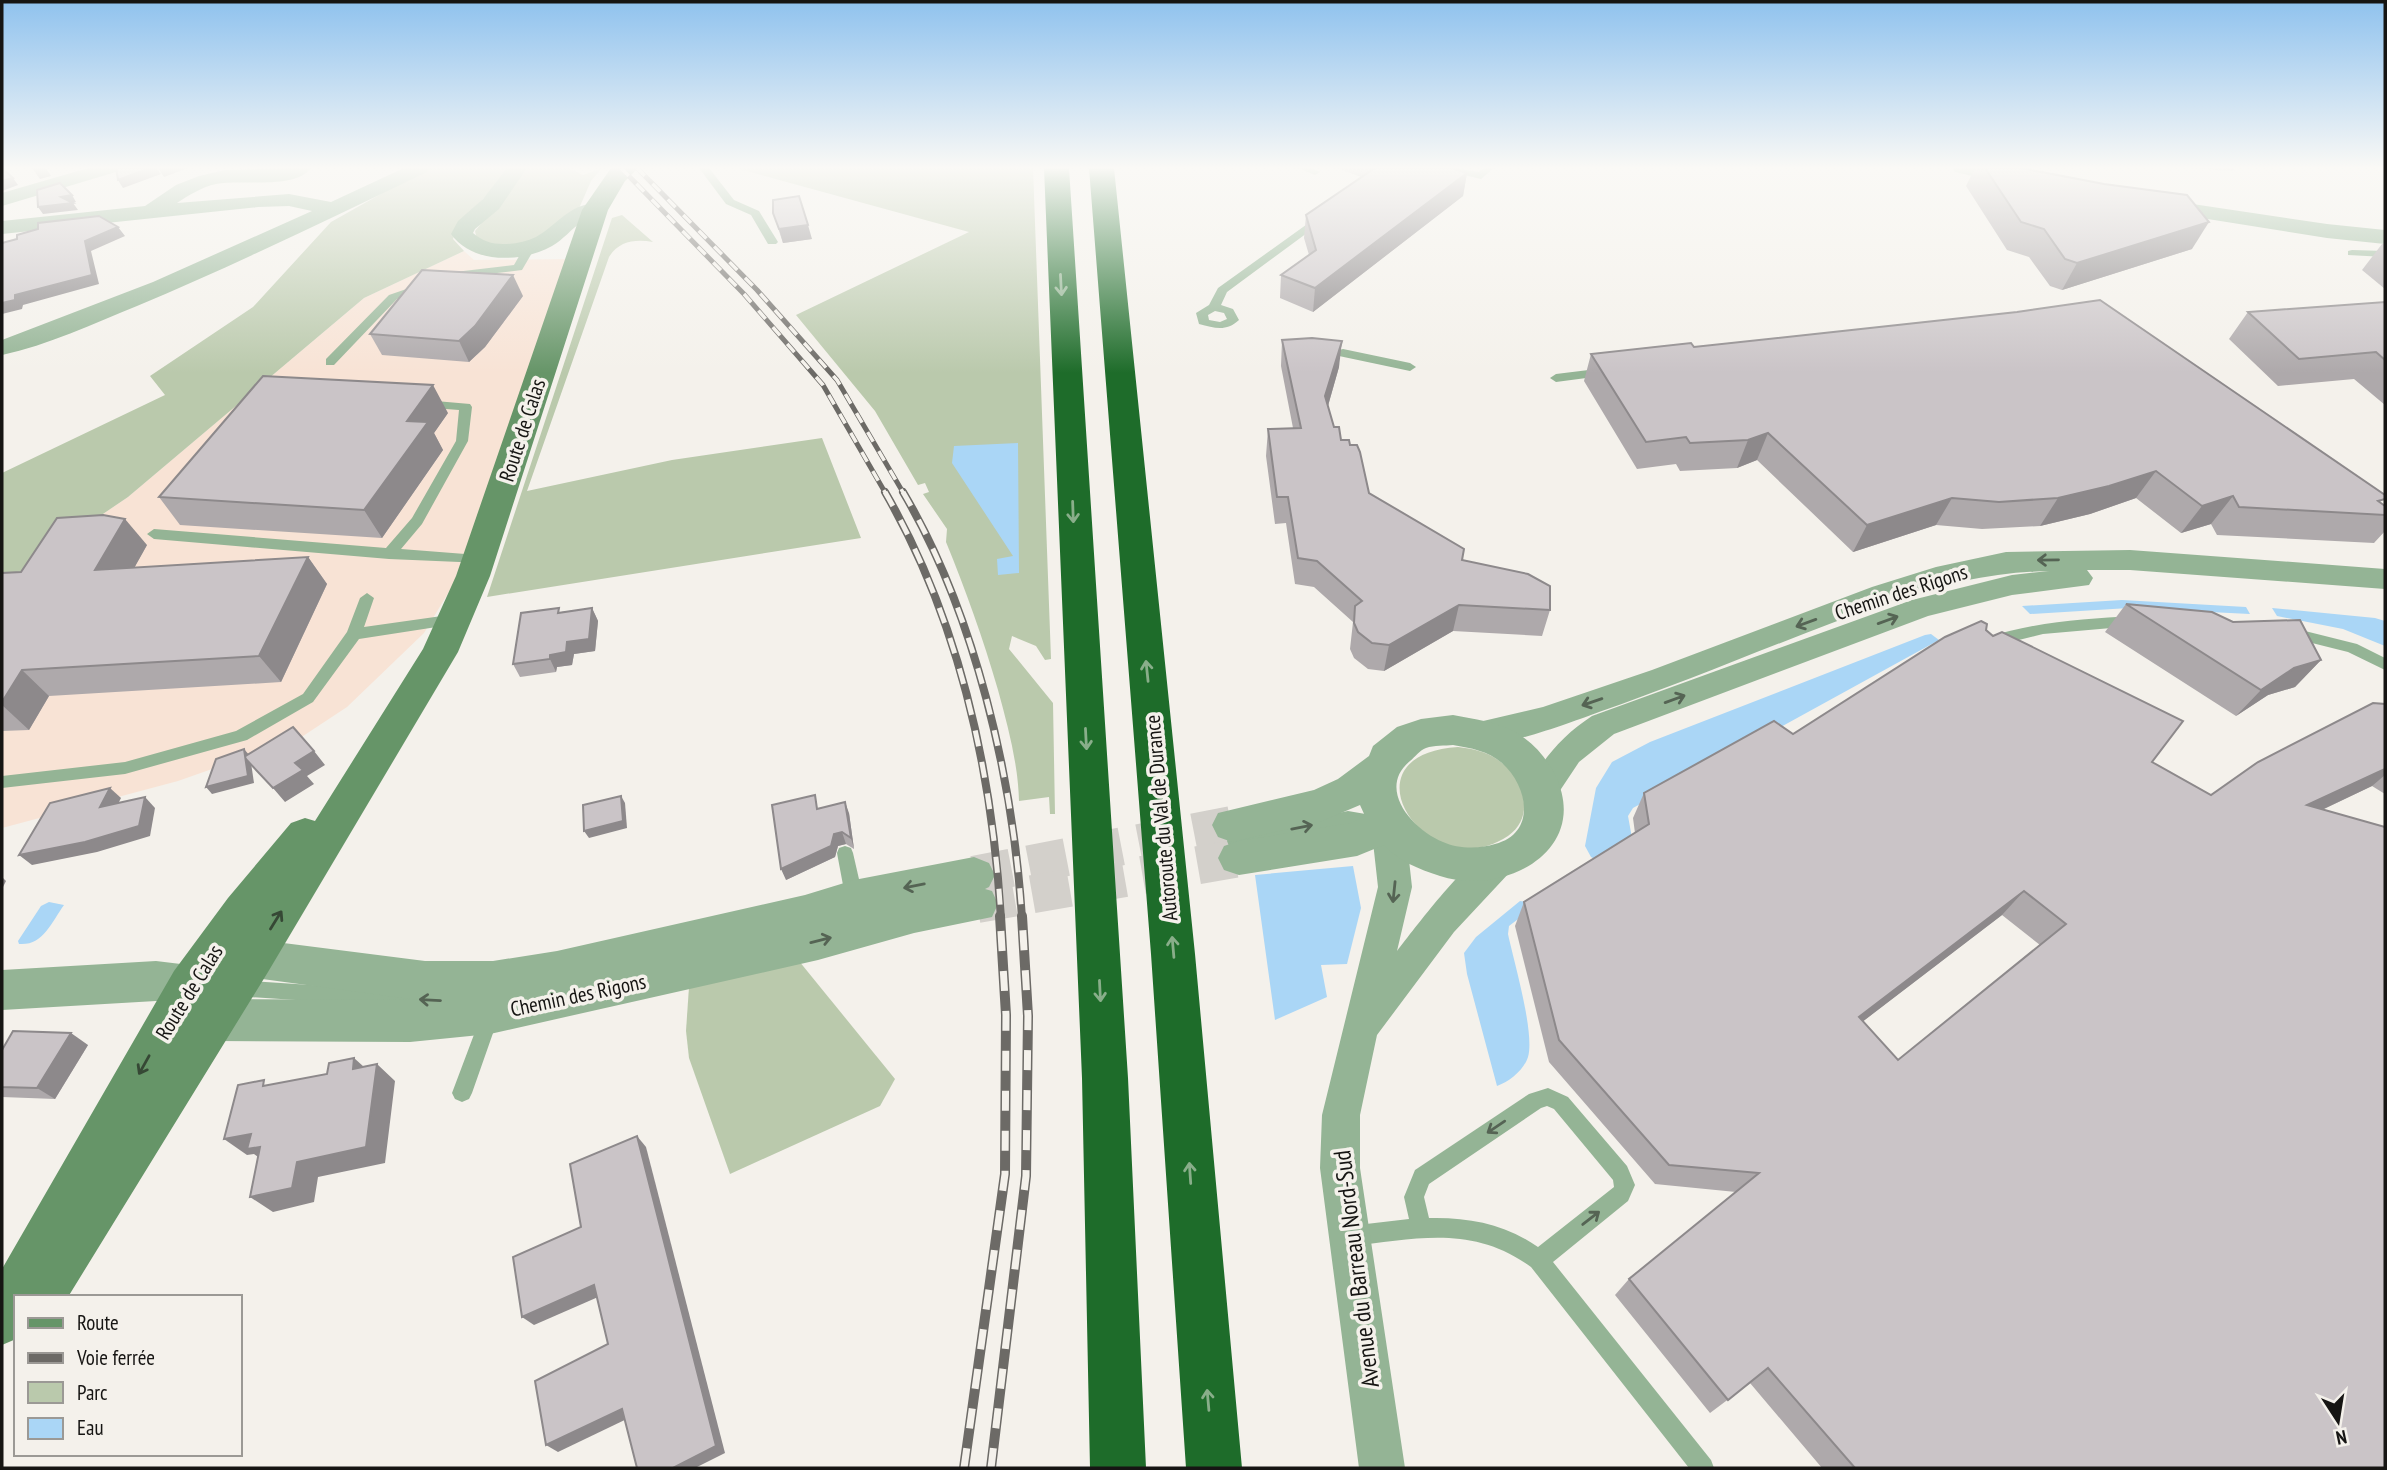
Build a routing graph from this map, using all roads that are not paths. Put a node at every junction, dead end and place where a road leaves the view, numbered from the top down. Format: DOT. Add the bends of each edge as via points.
graph roads {
  1 [pos="28,237"];
  2 [pos="272,237"];
  3 [pos="464,237"];
  4 [pos="552,237"];
  5 [pos="586,237"];
  6 [pos="769,237"];
  7 [pos="1060,237"];
  8 [pos="1107,237"];
  9 [pos="1294,237"];
  10 [pos="772,242"];
  11 [pos="2,246"];
  12 [pos="530,246"];
  13 [pos="2352,253"];
  14 [pos="2385,254"];
  15 [pos="1214,307"];
  16 [pos="2,348"];
  17 [pos="1343,353"];
  18 [pos="330,362"];
  19 [pos="1410,367"];
  20 [pos="1612,371"];
  21 [pos="1556,378"];
  22 [pos="412,403"];
  23 [pos="154,534"];
  24 [pos="389,554"];
  25 [pos="478,560"];
  26 [pos="2385,579"];
  27 [pos="2385,596"];
  28 [pos="367,598"];
  29 [pos="456,619"];
  30 [pos="2152,622"];
  31 [pos="2272,629"];
  32 [pos="354,634"];
  33 [pos="1977,654"];
  34 [pos="2385,664"];
  35 [pos="417,693"];
  36 [pos="1477,734"];
  37 [pos="1382,767"];
  38 [pos="2,782"];
  39 [pos="1543,789"];
  40 [pos="1388,824"];
  41 [pos="845,853"];
  42 [pos="1498,862"];
  43 [pos="976,889"];
  44 [pos="861,913"];
  45 [pos="223,988"];
  46 [pos="2,990"];
  47 [pos="490,1014"];
  48 [pos="1360,1029"];
  49 [pos="462,1093"];
  50 [pos="1422,1229"];
  51 [pos="1349,1236"];
  52 [pos="1538,1260"];
  53 [pos="18,1295"];
  54 [pos="39,1295"];
  55 [pos="14,1301"];
  56 [pos="2,1319"];
  57 [pos="14,1333"];
  58 [pos="2,1351"];
  59 [pos="1118,1468"];
  60 [pos="1213,1468"];
  61 [pos="1382,1468"];
  62 [pos="1703,1468"];
  1 -- 11 [label="street"];
  2 -- 16 [label="street" via="145,293"];
  3 -- 12 [label="street" via="479,248"];
  4 -- 12 [label="street"];
  5 -- 25 [label="main road, Route de Calas"];
  6 -- 10 [label="lane"];
  7 -- 59 [label="highway, one-way" via="1105,1078"];
  60 -- 8 [label="highway, Autoroute du Val de Durance, one-way" via="1173,954"];
  9 -- 15 [label="lane" via="1222,290"];
  12 -- 18 [label="lane" via="518,268 453,275 393,297"];
  13 -- 14 [label="lane"];
  17 -- 19 [label="lane"];
  20 -- 21 [label="lane"];
  22 -- 24 [label="lane" via="466,407 462,441 417,521"];
  23 -- 24 [label="lane"];
  24 -- 25 [label="lane"];
  25 -- 29 [label="main road, Route de Calas"];
  26 -- 36 [label="street, Chemin des Rigons, one-way" via="2130,561 2007,562 1882,594 1545,719"];
  39 -- 27 [label="street, Chemin des Rigons, one-way" via="1564,754 1603,725 1963,595 2103,576"];
  28 -- 32 [label="lane"];
  29 -- 32 [label="lane"];
  29 -- 35 [label="main road, Route de Calas"];
  30 -- 33 [label="lane" via="2023,630 1990,642"];
  31 -- 34 [label="lane" via="2352,648"];
  32 -- 38 [label="lane" via="308,698 241,736 125,768"];
  45 -- 35 [label="main road, Route de Calas, one-way"];
  35 -- 45 [label="main road, Route de Calas" via="243,911"];
  36 -- 37 [label="street" via="1453,730 1413,737 1393,751"];
  36 -- 39 [label="street" via="1519,755"];
  37 -- 40 [label="street" via="1377,786"];
  37 -- 40 [label="street, one-way" via="1352,790 1235,841 1357,839"];
  39 -- 42 [label="street" via="1543,823 1534,839"];
  40 -- 42 [label="street" via="1424,855 1448,863"];
  40 -- 48 [label="street, Avenue du Barreau Nord-Sud, one-way" via="1395,887"];
  41 -- 44 [label="lane"];
  42 -- 48 [label="street, Avenue du Barreau Nord-Sud" via="1430,932"];
  43 -- 44 [label="street, Chemin des Rigons" via="914,915"];
  44 -- 45 [label="street, Chemin des Rigons" via="805,913 557,971 493,981"];
  47 -- 44 [label="street, Chemin des Rigons, one-way" via="659,978"];
  45 -- 46 [label="street, Chemin des Rigons" via="156,981"];
  45 -- 47 [label="street, Chemin des Rigons, one-way" via="410,1021"];
  45 -- 53 [label="main road, Route de Calas, one-way"];
  45 -- 54 [label="main road, Route de Calas"];
  47 -- 49 [label="lane"];
  48 -- 51 [label="street, Avenue du Barreau Nord-Sud" via="1341,1115 1340,1168"];
  50 -- 51 [label="lane"];
  50 -- 52 [label="lane" via="1495,1233 1520,1244"];
  52 -- 50 [label="lane, one-way" via="1621,1194 1625,1185 1561,1103 1548,1097 1536,1100 1422,1177 1414,1197"];
  51 -- 61 [label="street, Avenue du Barreau Nord-Sud"];
  52 -- 62 [label="lane"];
  55 -- 56 [label="main road, Route de Calas, one-way"];
  57 -- 58 [label="main road"];
}
